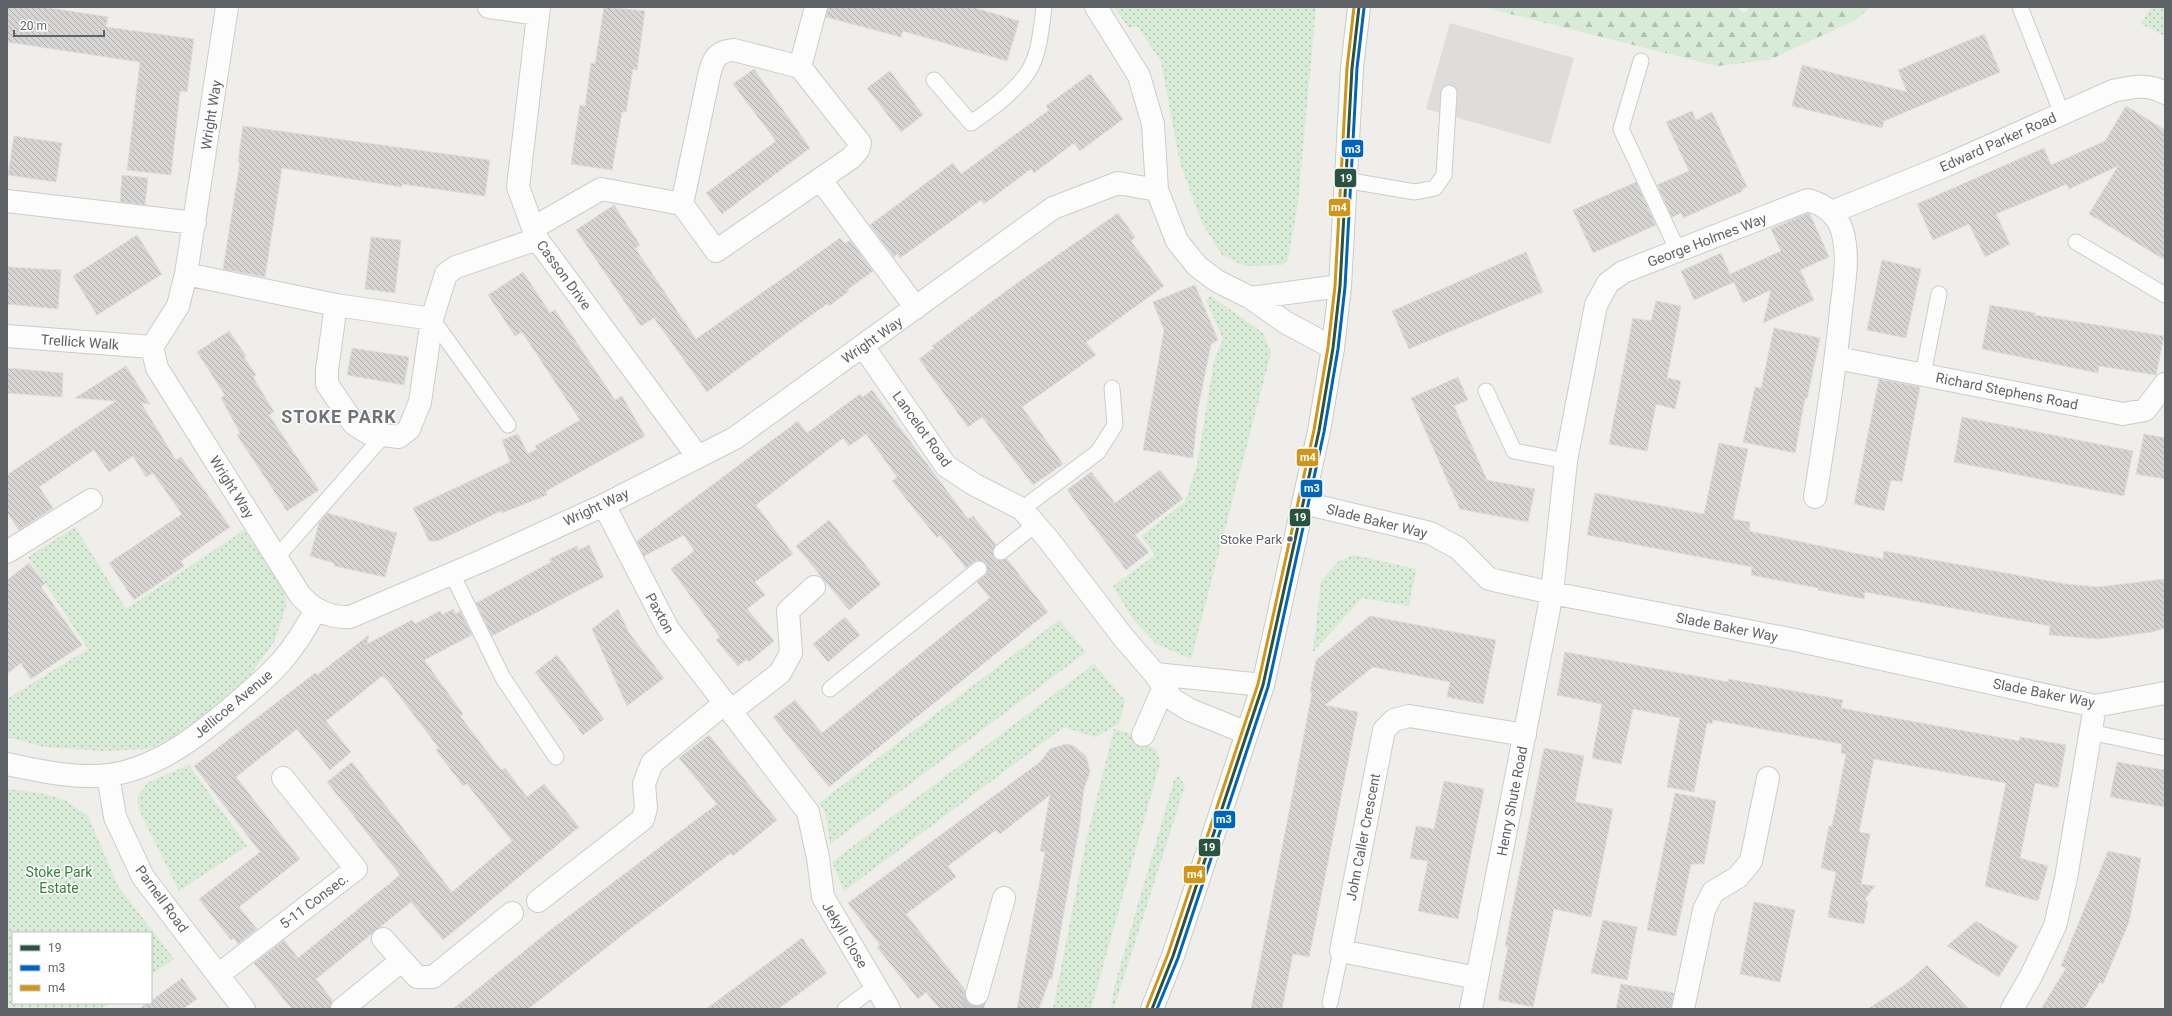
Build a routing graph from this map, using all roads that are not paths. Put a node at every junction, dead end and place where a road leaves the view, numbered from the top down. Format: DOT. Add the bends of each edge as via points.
graph roads {
  1 [pos="227,7"];
  2 [pos="489,7"];
  3 [pos="816,7"];
  4 [pos="1044,7"];
  5 [pos="1096,7"];
  6 [pos="1359,7"];
  7 [pos="2020,7"];
  8 [pos="539,10"];
  9 [pos="1640,61"];
  10 [pos="800,67"];
  11 [pos="934,80"];
  12 [pos="2165,93"];
  13 [pos="1449,94"];
  14 [pos="2062,114"];
  15 [pos="820,179"];
  16 [pos="1345,180"];
  17 [pos="1157,190"];
  18 [pos="7,201"];
  19 [pos="682,204"];
  20 [pos="1832,212"];
  21 [pos="195,223"];
  22 [pos="535,234"];
  23 [pos="2076,242"];
  24 [pos="1678,251"];
  25 [pos="186,274"];
  26 [pos="1340,286"];
  27 [pos="1939,294"];
  28 [pos="2165,295"];
  29 [pos="1251,298"];
  30 [pos="336,305"];
  31 [pos="916,308"];
  32 [pos="432,320"];
  33 [pos="7,336"];
  34 [pos="863,346"];
  35 [pos="152,347"];
  36 [pos="1334,348"];
  37 [pos="1836,358"];
  38 [pos="1923,374"];
  39 [pos="2165,384"];
  40 [pos="1112,388"];
  41 [pos="1486,390"];
  42 [pos="508,425"];
  43 [pos="383,436"];
  44 [pos="698,457"];
  45 [pos="1566,461"];
  46 [pos="1816,497"];
  47 [pos="91,500"];
  48 [pos="1304,503"];
  49 [pos="604,504"];
  50 [pos="1029,516"];
  51 [pos="7,552"];
  52 [pos="1001,552"];
  53 [pos="276,558"];
  54 [pos="979,569"];
  55 [pos="452,574"];
  56 [pos="814,588"];
  57 [pos="1552,594"];
  58 [pos="316,609"];
  59 [pos="1160,681"];
  60 [pos="1263,685"];
  61 [pos="830,689"];
  62 [pos="2165,693"];
  63 [pos="2095,706"];
  64 [pos="728,707"];
  65 [pos="2090,732"];
  66 [pos="1247,733"];
  67 [pos="1143,735"];
  68 [pos="1525,735"];
  69 [pos="2165,748"];
  70 [pos="556,757"];
  71 [pos="7,764"];
  72 [pos="108,775"];
  73 [pos="284,778"];
  74 [pos="1768,778"];
  75 [pos="818,858"];
  76 [pos="1004,898"];
  77 [pos="538,901"];
  78 [pos="512,913"];
  79 [pos="383,939"];
  80 [pos="1341,952"];
  81 [pos="401,961"];
  82 [pos="218,975"];
  83 [pos="1477,978"];
  84 [pos="876,986"];
  85 [pos="978,994"];
  86 [pos="1330,1002"];
  87 [pos="244,1009"];
  88 [pos="342,1009"];
  89 [pos="845,1009"];
  90 [pos="889,1009"];
  91 [pos="1152,1009"];
  92 [pos="1471,1009"];
  93 [pos="1683,1009"];
  94 [pos="2012,1009"];
  1 -- 21 [label="street, Wright Way"];
  2 -- 8 [label="street, Casson Drive"];
  3 -- 10 [label="street"];
  4 -- 11 [label="lane" via="1037,51 1028,72 1011,92 971,123"];
  5 -- 17 [label="street" via="1139,76 1153,124"];
  6 -- 16 [label="street" via="1352,68"];
  7 -- 14 [label="lane"];
  8 -- 22 [label="street, Casson Drive" via="518,187"];
  9 -- 24 [label="lane" via="1621,129"];
  10 -- 15 [label="street" via="860,143 858,150 850,158"];
  10 -- 19 [label="street" via="734,50 724,50 717,56 710,71"];
  12 -- 14 [label="street, Edward Parker Road" via="2156,88 2138,86 2113,91"];
  13 -- 16 [label="lane" via="1444,175 1435,188 1415,192"];
  14 -- 20 [label="street, Edward Parker Road"];
  15 -- 19 [label="street" via="716,251"];
  15 -- 31 [label="street"];
  16 -- 26 [label="street"];
  17 -- 29 [label="street" via="1177,241 1197,266 1217,281"];
  17 -- 31 [label="street, Wright Way" via="1118,183 1054,208 964,270"];
  18 -- 21 [label="street"];
  19 -- 22 [label="street" via="601,189"];
  20 -- 24 [label="street, George Holmes Way" via="1821,204 1808,200"];
  20 -- 37 [label="street" via="1843,233 1846,264"];
  21 -- 25 [label="street, Wright Way"];
  22 -- 32 [label="street" via="456,267 446,274"];
  22 -- 44 [label="street, Casson Drive"];
  23 -- 28 [label="lane"];
  24 -- 45 [label="street, George Holmes Way" via="1623,272 1608,283 1596,305"];
  25 -- 30 [label="street"];
  25 -- 35 [label="street, Wright Way" via="178,306"];
  26 -- 29 [label="street"];
  26 -- 36 [label="street"];
  27 -- 38 [label="lane"];
  29 -- 36 [label="street" via="1285,322"];
  30 -- 32 [label="street"];
  30 -- 43 [label="street" via="327,384 354,424 368,433"];
  31 -- 34 [label="street, Wright Way"];
  32 -- 42 [label="lane"];
  32 -- 43 [label="street" via="420,402 416,413 409,429 399,437"];
  33 -- 35 [label="street, Trellick Walk"];
  34 -- 44 [label="street, Wright Way" via="735,438"];
  34 -- 50 [label="street, Lancelot Road" via="946,466"];
  35 -- 53 [label="street, Wright Way" via="157,368"];
  36 -- 48 [label="street"];
  37 -- 38 [label="street, Richard Stephens Road"];
  37 -- 46 [label="street"];
  38 -- 39 [label="street, Richard Stephens Road" via="2122,414 2145,410"];
  40 -- 50 [label="lane" via="1115,425 1098,452"];
  41 -- 45 [label="lane" via="1514,450"];
  43 -- 53 [label="lane"];
  44 -- 49 [label="street, Wright Way"];
  45 -- 57 [label="street, George Holmes Way"];
  47 -- 51 [label="street"];
  48 -- 57 [label="street, Slade Baker Way" via="1430,533 1458,548 1489,579"];
  48 -- 60 [label="street"];
  49 -- 55 [label="street, Wright Way"];
  49 -- 64 [label="street, Paxton" via="668,629"];
  50 -- 52 [label="lane"];
  50 -- 59 [label="street, Lancelot Road"];
  53 -- 58 [label="street, Wright Way" via="300,595"];
  54 -- 61 [label="lane"];
  55 -- 58 [label="street, Wright Way" via="350,617 330,616"];
  55 -- 70 [label="lane" via="503,678"];
  56 -- 64 [label="street" via="788,611 791,653 780,673"];
  57 -- 63 [label="street, Slade Baker Way" via="1795,640"];
  57 -- 68 [label="street, Henry Shute Road"];
  58 -- 72 [label="street, Jellicoe Avenue" via="280,663 217,720 191,739 154,760 131,770"];
  59 -- 60 [label="street"];
  59 -- 66 [label="street, Lancelot Road" via="1172,699 1190,710"];
  59 -- 67 [label="street"];
  60 -- 66 [label="street"];
  62 -- 63 [label="street, Slade Baker Way"];
  63 -- 65 [label="street"];
  64 -- 75 [label="street, Paxton" via="808,812"];
  64 -- 77 [label="street" via="652,763 644,784 646,808 643,819"];
  65 -- 69 [label="lane"];
  65 -- 94 [label="street" via="2066,878 2055,926"];
  66 -- 91 [label="street" via="1173,956"];
  68 -- 80 [label="street, John Caller Crescent" via="1409,716 1394,720 1384,730"];
  68 -- 83 [label="street, Henry Shute Road"];
  71 -- 72 [label="street, Jellicoe Avenue" via="61,774"];
  72 -- 82 [label="street, Parnell Road" via="115,817 143,877"];
  73 -- 82 [label="street, 5-11 Consec." via="356,869"];
  74 -- 93 [label="street" via="1751,861 1738,877 1713,892 1704,910"];
  75 -- 84 [label="street, Jekyll Close" via="823,897"];
  76 -- 85 [label="street"];
  78 -- 81 [label="street" via="433,977 417,977"];
  79 -- 81 [label="street"];
  80 -- 83 [label="street"];
  80 -- 86 [label="lane"];
  81 -- 88 [label="street"];
  82 -- 87 [label="street, Parnell Road"];
  83 -- 92 [label="street, Henry Shute Road"];
  84 -- 89 [label="lane"];
  84 -- 90 [label="street, Jekyll Close"];
}
